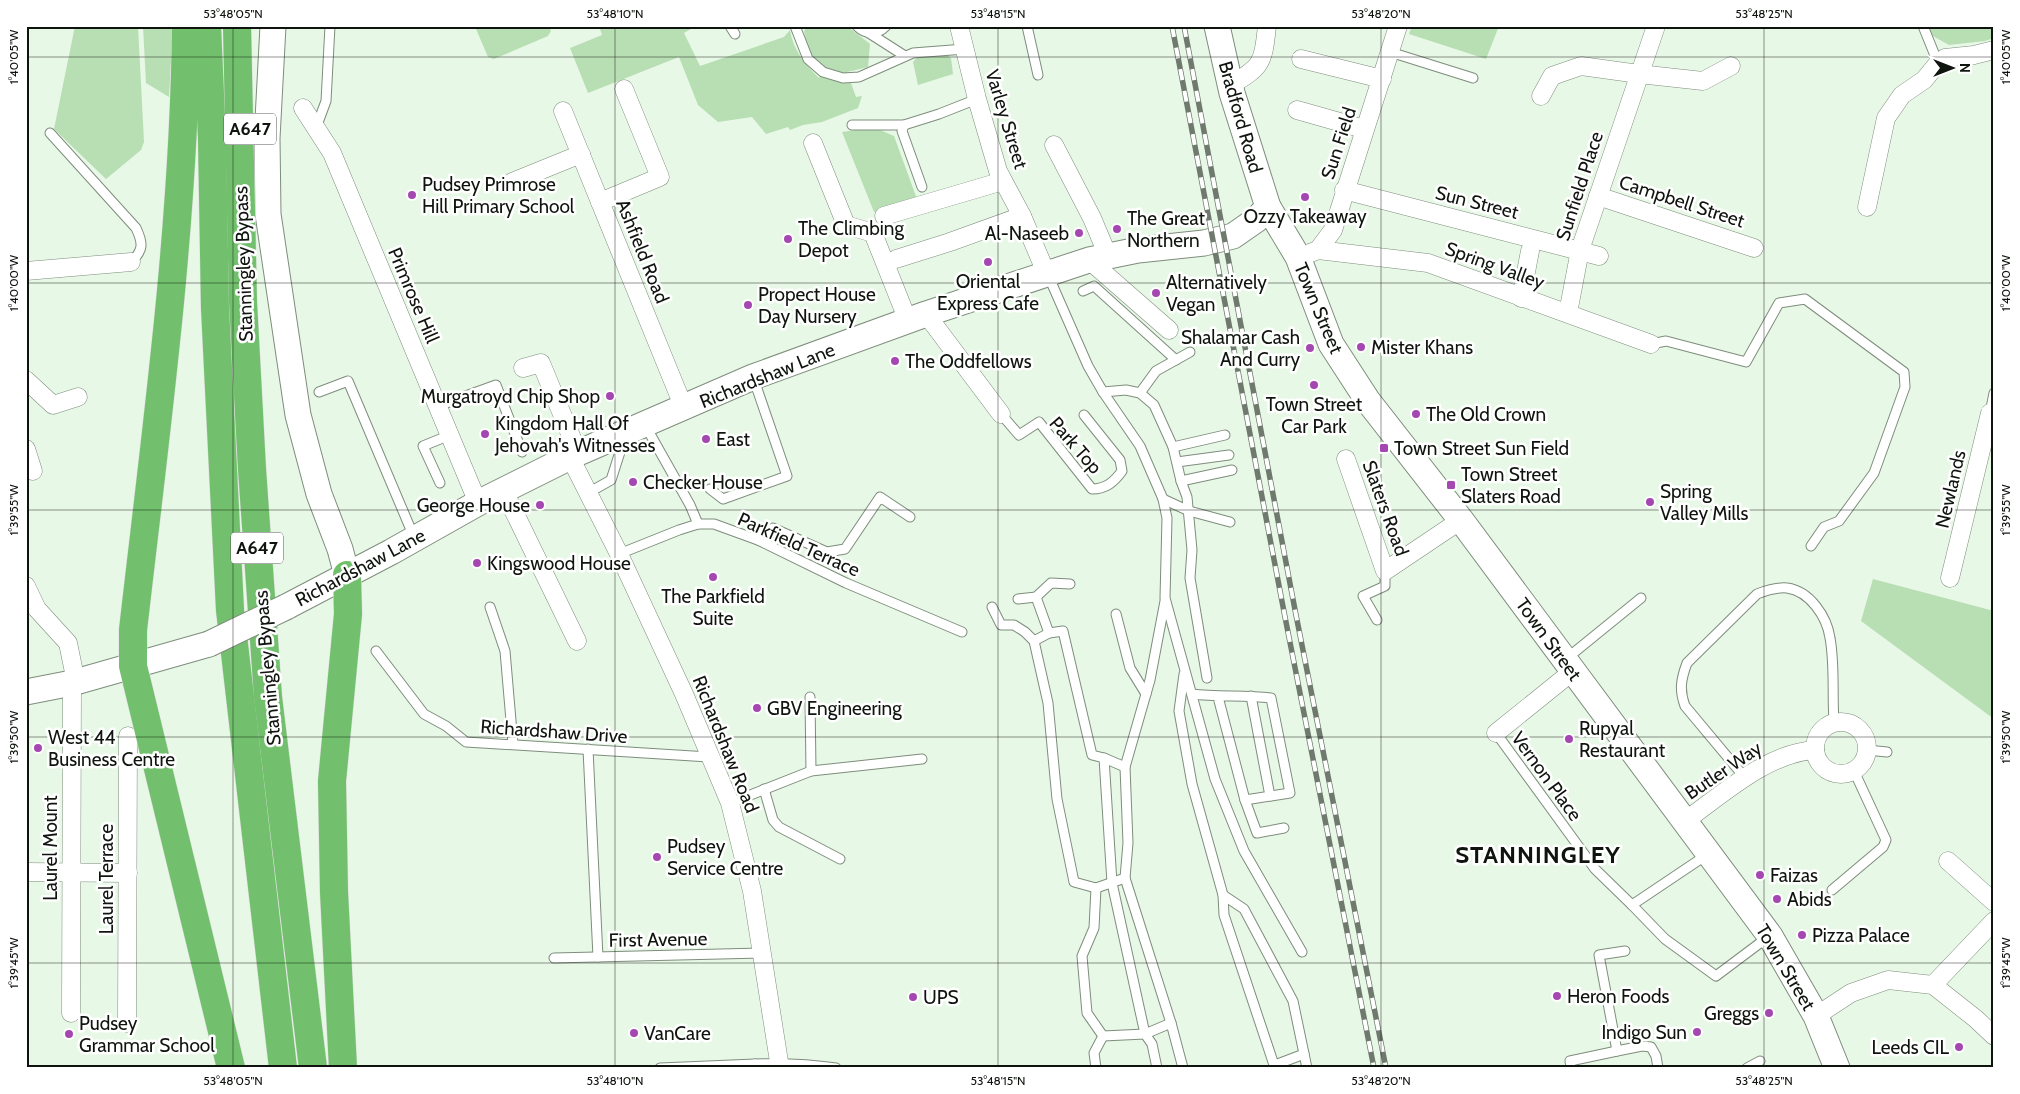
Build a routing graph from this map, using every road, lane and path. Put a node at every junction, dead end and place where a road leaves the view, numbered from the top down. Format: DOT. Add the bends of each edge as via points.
graph roads {
  1 [pos="186,26"];
  2 [pos="207,26"];
  3 [pos="237,26"];
  4 [pos="256,26"];
  5 [pos="273,26"];
  6 [pos="330,26"];
  7 [pos="795,26"];
  8 [pos="857,26"];
  9 [pos="886,26"];
  10 [pos="960,26"];
  11 [pos="1027,26"];
  12 [pos="1217,26"];
  13 [pos="1267,26"];
  14 [pos="1398,26"];
  15 [pos="1656,26"];
  16 [pos="1922,26"];
  17 [pos="868,33"];
  18 [pos="965,48"];
  19 [pos="1994,50"];
  20 [pos="1390,52"];
  21 [pos="905,56"];
  22 [pos="1301,59"];
  23 [pos="1938,63"];
  24 [pos="1731,66"];
  25 [pos="1639,74"];
  26 [pos="1038,75"];
  27 [pos="1473,78"];
  28 [pos="1382,79"];
  29 [pos="1230,85"];
  30 [pos="624,88"];
  31 [pos="1541,96"];
  32 [pos="977,100"];
  33 [pos="303,108"];
  34 [pos="1297,110"];
  35 [pos="563,111"];
  36 [pos="852,125"];
  37 [pos="904,125"];
  38 [pos="316,128"];
  39 [pos="1364,129"];
  40 [pos="50,133"];
  41 [pos="813,143"];
  42 [pos="1054,145"];
  43 [pos="581,154"];
  44 [pos="1003,181"];
  45 [pos="512,182"];
  46 [pos="922,187"];
  47 [pos="1344,190"];
  48 [pos="1598,196"];
  49 [pos="600,202"];
  50 [pos="1268,207"];
  51 [pos="1868,207"];
  52 [pos="884,216"];
  53 [pos="1022,216"];
  54 [pos="241,231"];
  55 [pos="1754,248"];
  56 [pos="1580,250"];
  57 [pos="1530,251"];
  58 [pos="1308,253"];
  59 [pos="1599,256"];
  60 [pos="1098,258"];
  61 [pos="896,259"];
  62 [pos="132,262"];
  63 [pos="26,271"];
  64 [pos="1047,275"];
  65 [pos="1083,291"];
  66 [pos="1521,298"];
  67 [pos="1568,312"];
  68 [pos="917,318"];
  69 [pos="1169,330"];
  70 [pos="1651,344"];
  71 [pos="1190,352"];
  72 [pos="1176,360"];
  73 [pos="523,368"];
  74 [pos="753,377"];
  75 [pos="26,380"];
  76 [pos="320,392"];
  77 [pos="1103,392"];
  78 [pos="1140,393"];
  79 [pos="1994,393"];
  80 [pos="78,396"];
  81 [pos="438,406"];
  82 [pos="684,408"];
  83 [pos="1001,414"];
  84 [pos="1084,414"];
  85 [pos="1992,414"];
  86 [pos="645,425"];
  87 [pos="450,435"];
  88 [pos="1225,435"];
  89 [pos="615,437"];
  90 [pos="1173,447"];
  91 [pos="26,449"];
  92 [pos="522,452"];
  93 [pos="574,455"];
  94 [pos="1228,455"];
  95 [pos="1346,459"];
  96 [pos="1177,462"];
  97 [pos="1232,470"];
  98 [pos="33,471"];
  99 [pos="1181,481"];
  100 [pos="440,483"];
  101 [pos="710,489"];
  102 [pos="504,491"];
  103 [pos="588,493"];
  104 [pos="1163,498"];
  105 [pos="478,503"];
  106 [pos="1189,511"];
  107 [pos="910,518"];
  108 [pos="1461,520"];
  109 [pos="1230,522"];
  110 [pos="698,524"];
  111 [pos="415,540"];
  112 [pos="758,540"];
  113 [pos="1811,546"];
  114 [pos="619,554"];
  115 [pos="1384,571"];
  116 [pos="347,574"];
  117 [pos="1950,578"];
  118 [pos="1070,584"];
  119 [pos="26,586"];
  120 [pos="1036,597"];
  121 [pos="1165,598"];
  122 [pos="1641,598"];
  123 [pos="1018,599"];
  124 [pos="490,607"];
  125 [pos="992,607"];
  126 [pos="1116,614"];
  127 [pos="1377,620"];
  128 [pos="962,632"];
  129 [pos="1049,633"];
  130 [pos="577,641"];
  131 [pos="1034,642"];
  132 [pos="376,651"];
  133 [pos="1569,665"];
  134 [pos="133,666"];
  135 [pos="1185,669"];
  136 [pos="1207,678"];
  137 [pos="74,683"];
  138 [pos="26,692"];
  139 [pos="1146,694"];
  140 [pos="1192,694"];
  141 [pos="1251,696"];
  142 [pos="810,697"];
  143 [pos="1218,697"];
  144 [pos="1834,722"];
  145 [pos="1496,733"];
  146 [pos="128,736"];
  147 [pos="513,744"];
  148 [pos="588,750"];
  149 [pos="1815,750"];
  150 [pos="1868,750"];
  151 [pos="1887,752"];
  152 [pos="710,757"];
  153 [pos="1104,758"];
  154 [pos="922,759"];
  155 [pos="1125,767"];
  156 [pos="1854,770"];
  157 [pos="811,771"];
  158 [pos="1746,778"];
  159 [pos="764,790"];
  160 [pos="1270,796"];
  161 [pos="1245,800"];
  162 [pos="730,803"];
  163 [pos="1685,821"];
  164 [pos="1284,828"];
  165 [pos="1710,852"];
  166 [pos="840,859"];
  167 [pos="1948,861"];
  168 [pos="26,872"];
  169 [pos="71,873"];
  170 [pos="128,873"];
  171 [pos="1125,878"];
  172 [pos="1112,883"];
  173 [pos="1096,888"];
  174 [pos="1832,890"];
  175 [pos="1223,895"];
  176 [pos="1994,902"];
  177 [pos="1632,905"];
  178 [pos="1994,921"];
  179 [pos="1770,936"];
  180 [pos="1625,951"];
  181 [pos="1302,952"];
  182 [pos="762,953"];
  183 [pos="598,957"];
  184 [pos="554,958"];
  185 [pos="1933,985"];
  186 [pos="71,1014"];
  187 [pos="1816,1016"];
  188 [pos="127,1023"];
  189 [pos="1172,1023"];
  190 [pos="1145,1034"];
  191 [pos="1102,1036"];
  192 [pos="1994,1036"];
  193 [pos="1617,1051"];
  194 [pos="1304,1054"];
  195 [pos="1760,1061"];
  196 [pos="755,1066"];
  197 [pos="780,1066"];
  198 [pos="1275,1066"];
  199 [pos="231,1068"];
  200 [pos="283,1068"];
  201 [pos="313,1068"];
  202 [pos="343,1068"];
  203 [pos="660,1068"];
  204 [pos="836,1068"];
  205 [pos="1096,1068"];
  206 [pos="1157,1068"];
  207 [pos="1183,1068"];
  208 [pos="1307,1068"];
  209 [pos="1571,1068"];
  210 [pos="1658,1068"];
  211 [pos="1747,1068"];
  212 [pos="1837,1068"];
  1 -- 134 [label="highway" via="175,259 133,630"];
  2 -- 200 [label="highway, Stanningley Bypass / A647" via="215,308 230,610"];
  3 -- 54 [label="highway, Stanningley Bypass / A647"];
  4 -- 54 [label="highway, A647"];
  5 -- 116 [label="main road" via="267,138 268,214 298,415 319,494"];
  6 -- 38 [label="lane" via="326,101"];
  7 -- 21 [label="lane" via="808,59 818,69 844,78 859,77"];
  8 -- 17 [label="lane"];
  9 -- 17 [label="lane" via="881,31"];
  10 -- 18 [label="street, Varley Street"];
  11 -- 26 [label="lane"];
  12 -- 29 [label="main road, Bradford Road"];
  13 -- 29 [label="street" via="1264,57 1250,74"];
  14 -- 20 [label="street, Sun Field"];
  15 -- 25 [label="street, Sunfield Place"];
  16 -- 23 [label="lane"];
  17 -- 21 [label="lane"];
  18 -- 21 [label="lane"];
  18 -- 32 [label="street, Varley Street"];
  19 -- 23 [label="street" via="1945,58"];
  20 -- 27 [label="lane"];
  20 -- 28 [label="street, Sun Field"];
  22 -- 28 [label="street"];
  23 -- 51 [label="street" via="1924,80 1902,95 1886,118"];
  24 -- 25 [label="street" via="1704,81"];
  25 -- 31 [label="street" via="1581,66 1552,76"];
  25 -- 48 [label="street, Sunfield Place"];
  28 -- 39 [label="street, Sun Field"];
  29 -- 50 [label="main road, Bradford Road"];
  30 -- 49 [label="street" via="660,177"];
  32 -- 37 [label="lane"];
  32 -- 44 [label="street, Varley Street"];
  33 -- 38 [label="street, Primrose Hill"];
  34 -- 39 [label="street"];
  35 -- 43 [label="street, Ashfield Road"];
  36 -- 37 [label="lane"];
  37 -- 46 [label="lane" via="902,131"];
  38 -- 81 [label="street, Primrose Hill" via="332,154"];
  39 -- 47 [label="street, Sun Field"];
  40 -- 62 [label="lane" via="136,228 141,246 140,254"];
  41 -- 68 [label="street" via="846,225 874,233"];
  42 -- 60 [label="street" via="1092,218"];
  43 -- 45 [label="street"];
  43 -- 49 [label="street, Ashfield Road"];
  44 -- 52 [label="street"];
  44 -- 53 [label="street, Varley Street"];
  47 -- 56 [label="street, Sun Street"];
  47 -- 58 [label="street, Sun Field" via="1333,230"];
  48 -- 55 [label="street, Campbell Street"];
  48 -- 56 [label="street, Sunfield Place"];
  49 -- 82 [label="street, Ashfield Road"];
  50 -- 58 [label="main road, Town Street"];
  50 -- 60 [label="main road, Richardshaw Lane" via="1233,236"];
  53 -- 61 [label="street"];
  53 -- 64 [label="street, Varley Street"];
  54 -- 201 [label="highway, Stanningley Bypass / A647" via="252,470 268,697"];
  56 -- 59 [label="street, Sun Street"];
  56 -- 67 [label="street, Sunfield Place"];
  57 -- 66 [label="street"];
  58 -- 66 [label="street, Spring Valley" via="1428,263"];
  58 -- 108 [label="main road, Town Street" via="1330,344 1364,403"];
  60 -- 64 [label="main road, Richardshaw Lane"];
  60 -- 69 [label="street"];
  62 -- 63 [label="street"];
  64 -- 68 [label="main road, Richardshaw Lane"];
  64 -- 77 [label="lane"];
  65 -- 72 [label="lane" via="1094,286"];
  66 -- 67 [label="street, Spring Valley"];
  67 -- 70 [label="street, Spring Valley"];
  68 -- 74 [label="main road, Richardshaw Lane"];
  68 -- 83 [label="street"];
  70 -- 113 [label="lane" via="1666,341 1746,362 1779,303 1805,299 1904,372 1906,387 1874,473 1839,521 1824,527"];
  71 -- 72 [label="lane"];
  72 -- 78 [label="lane" via="1156,371"];
  73 -- 93 [label="street, Richardshaw Road" via="541,363"];
  74 -- 82 [label="main road, Richardshaw Lane"];
  74 -- 101 [label="lane" via="787,476 723,499"];
  75 -- 80 [label="street" via="53,405"];
  76 -- 111 [label="lane" via="348,381"];
  77 -- 78 [label="lane" via="1126,390"];
  77 -- 104 [label="lane" via="1140,446"];
  78 -- 90 [label="lane" via="1154,405"];
  79 -- 85 [label="lane"];
  81 -- 87 [label="street, Primrose Hill"];
  81 -- 92 [label="lane" via="496,385"];
  82 -- 86 [label="main road, Richardshaw Lane"];
  83 -- 84 [label="lane, Park Top" via="1019,435 1039,422 1092,489 1102,489 1116,480 1122,471 1120,460"];
  85 -- 117 [label="street, Newlands"];
  86 -- 89 [label="main road, Richardshaw Lane"];
  86 -- 110 [label="lane"];
  87 -- 100 [label="lane" via="423,446"];
  87 -- 105 [label="street, Primrose Hill"];
  88 -- 90 [label="lane"];
  89 -- 93 [label="main road, Richardshaw Lane"];
  89 -- 103 [label="lane" via="620,452 611,480"];
  90 -- 96 [label="lane"];
  91 -- 98 [label="street"];
  93 -- 102 [label="main road, Richardshaw Lane"];
  93 -- 103 [label="street, Richardshaw Road"];
  94 -- 96 [label="lane"];
  95 -- 115 [label="street, Slaters Road"];
  96 -- 99 [label="lane"];
  97 -- 99 [label="lane"];
  99 -- 106 [label="lane" via="1188,497"];
  102 -- 105 [label="main road, Richardshaw Lane"];
  102 -- 130 [label="street"];
  103 -- 114 [label="street, Richardshaw Road"];
  104 -- 106 [label="lane"];
  104 -- 121 [label="lane" via="1167,518"];
  105 -- 111 [label="main road, Richardshaw Lane"];
  106 -- 109 [label="lane"];
  106 -- 136 [label="lane" via="1190,578"];
  107 -- 112 [label="lane" via="880,497 845,549 827,552 773,528"];
  108 -- 115 [label="street, Slaters Road"];
  108 -- 133 [label="main road, Town Street"];
  110 -- 112 [label="lane, Parkfield Terrace" via="714,524"];
  110 -- 114 [label="lane, Parkfield Terrace"];
  111 -- 116 [label="main road, Richardshaw Lane"];
  112 -- 128 [label="lane, Parkfield Terrace" via="846,583"];
  114 -- 152 [label="street, Richardshaw Road"];
  115 -- 127 [label="lane" via="1384,586 1363,596"];
  116 -- 134 [label="main road, Richardshaw Lane, bridge" via="209,644"];
  116 -- 202 [label="highway" via="348,622 332,781"];
  118 -- 120 [label="lane" via="1051,583"];
  119 -- 137 [label="street, Laurel Mount" via="38,610 68,643"];
  120 -- 123 [label="lane"];
  120 -- 129 [label="lane"];
  121 -- 135 [label="lane"];
  121 -- 139 [label="lane"];
  122 -- 133 [label="lane"];
  124 -- 147 [label="lane" via="505,651"];
  125 -- 131 [label="lane" via="1001,625 1014,625"];
  126 -- 139 [label="lane" via="1130,668"];
  129 -- 131 [label="lane"];
  129 -- 153 [label="lane" via="1063,631 1092,755"];
  131 -- 173 [label="lane" via="1048,703 1056,799 1074,882"];
  132 -- 147 [label="lane, Richardshaw Drive" via="424,714 466,742"];
  133 -- 145 [label="street"];
  133 -- 163 [label="main road, Town Street"];
  134 -- 137 [label="main road"];
  134 -- 199 [label="highway"];
  135 -- 140 [label="lane"];
  135 -- 175 [label="lane" via="1179,711 1192,784"];
  137 -- 138 [label="main road"];
  137 -- 169 [label="street, Laurel Mount"];
  139 -- 155 [label="lane"];
  140 -- 143 [label="lane"];
  140 -- 181 [label="lane" via="1215,779 1244,851"];
  141 -- 143 [label="lane"];
  141 -- 160 [label="lane"];
  141 -- 160 [label="lane" via="1271,698 1290,793"];
  142 -- 157 [label="lane"];
  143 -- 161 [label="lane"];
  144 -- 149 [label="street" via="1820,733"];
  144 -- 150 [label="street" via="1842,721 1858,727 1864,734"];
  144 -- 158 [label="lane" via="1830,638 1826,622 1803,594 1788,588 1758,594 1687,664 1680,692 1685,706"];
  145 -- 177 [label="lane, Vernon Place" via="1595,869"];
  146 -- 170 [label="street, Laurel Terrace"];
  147 -- 148 [label="lane, Richardshaw Drive"];
  148 -- 152 [label="lane, Richardshaw Drive"];
  148 -- 183 [label="lane"];
  149 -- 156 [label="street" via="1829,771 1846,774"];
  149 -- 158 [label="street, Butler Way" via="1782,757"];
  150 -- 151 [label="lane"];
  150 -- 156 [label="street" via="1864,762"];
  152 -- 162 [label="street, Richardshaw Road"];
  153 -- 155 [label="lane"];
  153 -- 172 [label="lane"];
  154 -- 157 [label="lane"];
  155 -- 171 [label="lane" via="1128,843"];
  156 -- 174 [label="lane" via="1886,840 1883,847"];
  157 -- 159 [label="lane"];
  158 -- 163 [label="street, Butler Way"];
  159 -- 162 [label="lane"];
  159 -- 166 [label="lane" via="773,820 779,827"];
  160 -- 161 [label="lane"];
  161 -- 164 [label="lane" via="1257,833"];
  162 -- 182 [label="street, Richardshaw Road" via="750,882"];
  163 -- 165 [label="main road, Town Street"];
  165 -- 177 [label="lane"];
  165 -- 179 [label="main road, Town Street"];
  167 -- 176 [label="street"];
  168 -- 169 [label="street"];
  169 -- 170 [label="street"];
  169 -- 186 [label="street, Laurel Mount"];
  170 -- 188 [label="street, Laurel Terrace"];
  171 -- 172 [label="lane"];
  171 -- 189 [label="lane"];
  172 -- 173 [label="lane"];
  172 -- 190 [label="lane"];
  173 -- 191 [label="lane" via="1094,928 1082,956 1087,1013"];
  175 -- 194 [label="lane" via="1244,909 1293,1001"];
  175 -- 198 [label="lane" via="1224,915"];
  177 -- 179 [label="lane, Vernon Place" via="1665,939 1716,976"];
  178 -- 185 [label="street"];
  179 -- 187 [label="main road, Town Street"];
  180 -- 193 [label="lane" via="1599,955"];
  182 -- 183 [label="lane, First Avenue"];
  182 -- 197 [label="street, Richardshaw Road"];
  183 -- 184 [label="lane, First Avenue"];
  185 -- 187 [label="street" via="1888,980 1851,993"];
  185 -- 192 [label="street"];
  187 -- 212 [label="main road, Town Street"];
  189 -- 190 [label="lane"];
  189 -- 207 [label="lane"];
  190 -- 191 [label="lane"];
  190 -- 206 [label="lane" via="1152,1044"];
  191 -- 205 [label="lane" via="1094,1053"];
  193 -- 209 [label="lane" via="1570,1061"];
  193 -- 210 [label="lane" via="1651,1047"];
  194 -- 198 [label="lane"];
  194 -- 208 [label="lane"];
  195 -- 211 [label="lane"];
  196 -- 197 [label="lane"];
  196 -- 203 [label="lane"];
  197 -- 204 [label="lane" via="813,1064"];
}
